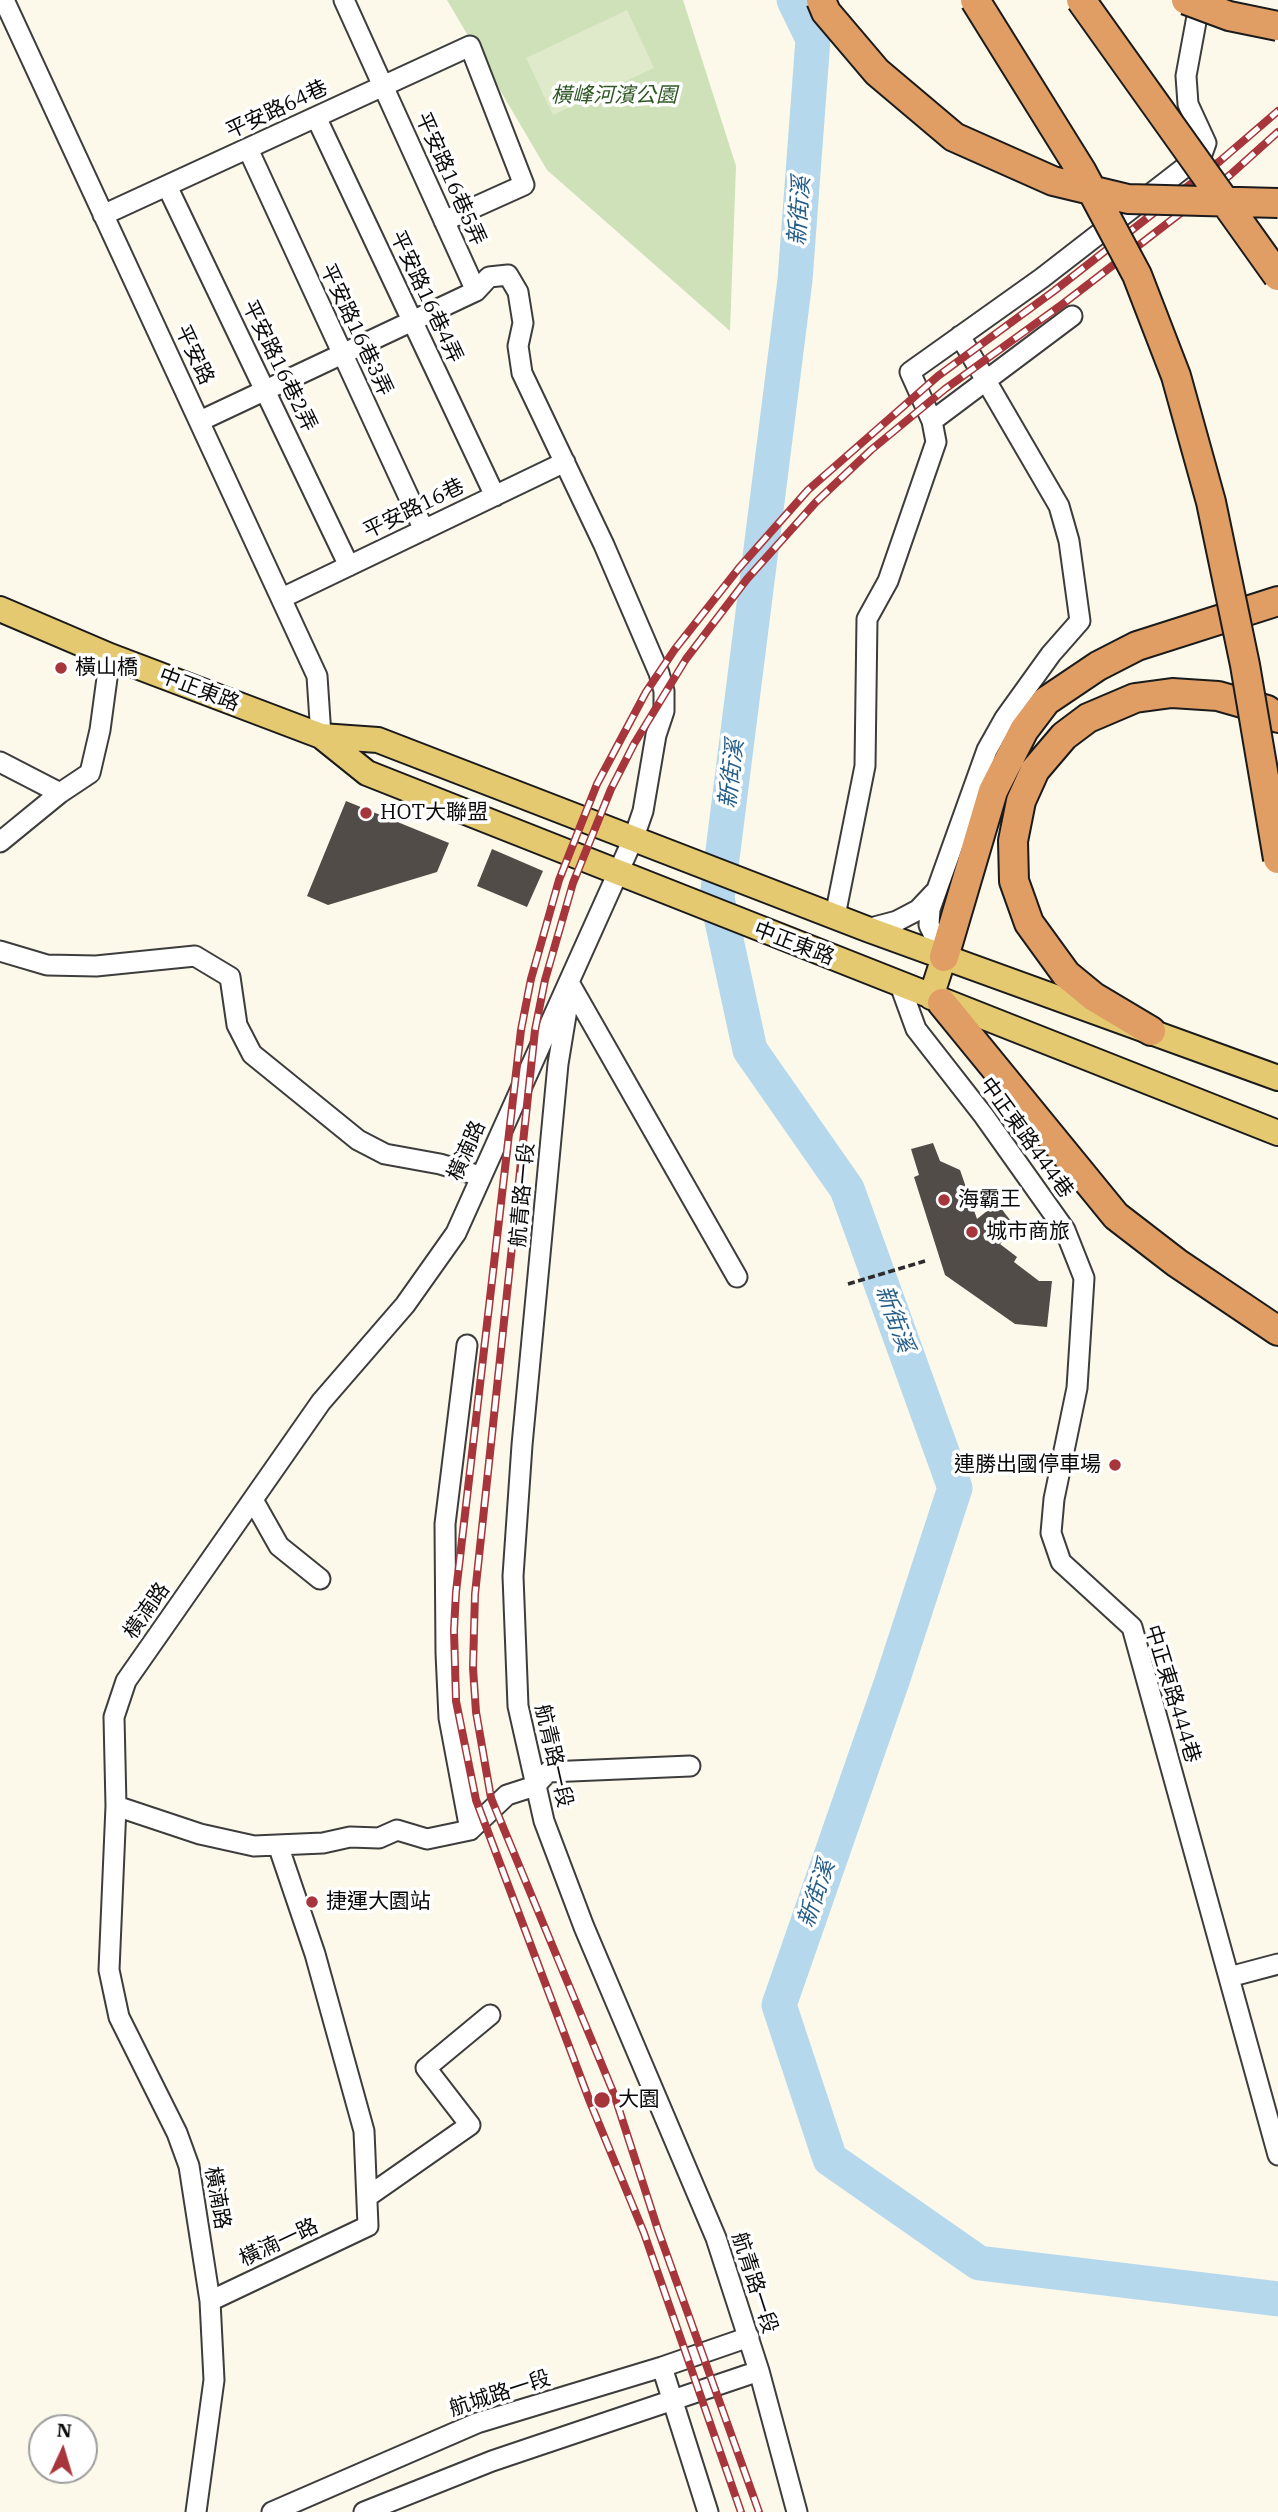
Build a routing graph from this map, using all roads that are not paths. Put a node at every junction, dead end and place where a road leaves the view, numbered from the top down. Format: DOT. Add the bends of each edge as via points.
graph roads {
  1 [pos="4,0"];
  2 [pos="344,0"];
  3 [pos="821,0"];
  4 [pos="975,0"];
  5 [pos="1081,0"];
  6 [pos="1186,0"];
  7 [pos="1200,0"];
  8 [pos="1278,26"];
  9 [pos="383,87"];
  10 [pos="316,117"];
  11 [pos="248,149"];
  12 [pos="167,186"];
  13 [pos="1278,203"];
  14 [pos="103,215"];
  15 [pos="444,221"];
  16 [pos="1278,276"];
  17 [pos="476,291"];
  18 [pos="1072,316"];
  19 [pos="412,321"];
  20 [pos="960,337"];
  21 [pos="342,354"];
  22 [pos="987,380"];
  23 [pos="265,390"];
  24 [pos="200,421"];
  25 [pos="932,421"];
  26 [pos="565,462"];
  27 [pos="495,496"];
  28 [pos="424,530"];
  29 [pos="349,565"];
  30 [pos="282,598"];
  31 [pos="1278,601"];
  32 [pos="0,609"];
  33 [pos="110,656"];
  34 [pos="1278,718"];
  35 [pos="321,736"];
  36 [pos="0,762"];
  37 [pos="60,793"];
  38 [pos="634,837"];
  39 [pos="0,842"];
  40 [pos="1278,859"];
  41 [pos="618,874"];
  42 [pos="935,893"];
  43 [pos="835,916"];
  44 [pos="867,929"];
  45 [pos="0,951"];
  46 [pos="944,957"];
  47 [pos="573,977"];
  48 [pos="900,985"];
  49 [pos="937,1000"];
  50 [pos="1151,1031"];
  51 [pos="1278,1078"];
  52 [pos="1278,1133"];
  53 [pos="480,1176"];
  54 [pos="737,1277"];
  55 [pos="1278,1331"];
  56 [pos="467,1345"];
  57 [pos="253,1500"];
  58 [pos="320,1579"];
  59 [pos="690,1766"];
  60 [pos="536,1786"];
  61 [pos="117,1806"];
  62 [pos="470,1830"];
  63 [pos="278,1845"];
  64 [pos="1278,1964"];
  65 [pos="1229,1977"];
  66 [pos="490,2015"];
  67 [pos="1278,2155"];
  68 [pos="367,2197"];
  69 [pos="210,2301"];
  70 [pos="749,2337"];
  71 [pos="662,2367"];
  72 [pos="759,2371"];
  73 [pos="672,2399"];
  74 [pos="196,2512"];
  75 [pos="272,2512"];
  76 [pos="364,2512"];
  77 [pos="708,2512"];
  78 [pos="797,2512"];
  1 -- 14 [label="street, 平安路"];
  2 -- 9 [label="street, 平安路16巷5弄"];
  3 -- 13 [label="highway, bridge" via="877,72 954,138 1053,181 1128,199"];
  4 -- 40 [label="highway, bridge" via="1082,172 1125,252 1176,376 1211,502 1245,664"];
  5 -- 16 [label="highway, bridge"];
  6 -- 8 [label="highway, bridge" via="1229,16"];
  7 -- 20 [label="street" via="1186,76 1188,104 1206,143 1202,154"];
  9 -- 10 [label="street, 平安路64巷"];
  9 -- 15 [label="street, 平安路16巷5弄"];
  9 -- 15 [label="street, 平安路64巷" via="470,46 524,184"];
  10 -- 11 [label="street, 平安路64巷"];
  10 -- 19 [label="street, 平安路16巷4弄"];
  11 -- 12 [label="street, 平安路64巷"];
  11 -- 21 [label="street, 平安路16巷3弄"];
  12 -- 14 [label="street, 平安路64巷"];
  12 -- 23 [label="street, 平安路16巷2弄"];
  14 -- 24 [label="street, 平安路"];
  15 -- 17 [label="street, 平安路16巷5弄"];
  17 -- 19 [label="street"];
  17 -- 26 [label="street, 橫湳路" via="489,277 508,275 517,292 523,323 518,346 522,373"];
  18 -- 22 [label="street"];
  19 -- 21 [label="street"];
  19 -- 27 [label="street, 平安路16巷4弄"];
  20 -- 22 [label="street"];
  20 -- 25 [label="street" via="911,372"];
  21 -- 23 [label="street"];
  21 -- 28 [label="street, 平安路16巷3弄"];
  22 -- 25 [label="street"];
  22 -- 42 [label="street" via="1059,506 1069,541 1080,621 1043,665 987,750"];
  23 -- 24 [label="street"];
  23 -- 29 [label="street, 平安路16巷2弄"];
  24 -- 30 [label="street, 平安路"];
  25 -- 43 [label="street" via="936,433 933,454 888,581 867,619 865,766"];
  26 -- 27 [label="street, 平安路16巷"];
  26 -- 38 [label="street, 橫湳路" via="664,691 664,711"];
  27 -- 28 [label="street, 平安路16巷"];
  28 -- 29 [label="street, 平安路16巷"];
  29 -- 30 [label="street, 平安路16巷"];
  30 -- 35 [label="street, 平安路" via="317,676"];
  31 -- 46 [label="highway" via="1137,646 1046,701 1018,740 993,791"];
  32 -- 33 [label="main road, 中正東路"];
  33 -- 35 [label="main road, 中正東路"];
  33 -- 37 [label="street" via="90,773"];
  34 -- 50 [label="highway" via="1267,710 1218,696 1172,693 1135,698 1088,718 1064,736 1035,770 1021,801 1013,841 1014,881 1029,923 1066,974"];
  35 -- 38 [label="main road, 中正東路" via="378,740"];
  35 -- 41 [label="main road, 中正東路" via="367,773"];
  36 -- 37 [label="street"];
  37 -- 39 [label="street"];
  38 -- 41 [label="street, 橫湳路"];
  38 -- 43 [label="main road, 中正東路"];
  41 -- 47 [label="street, 橫湳路"];
  41 -- 48 [label="main road, 中正東路"];
  42 -- 44 [label="street" via="918,910"];
  42 -- 46 [label="street" via="929,925"];
  43 -- 44 [label="main road, 中正東路"];
  44 -- 46 [label="main road, 中正東路"];
  45 -- 53 [label="street" via="47,965 96,966 195,956 230,977 237,1025 252,1054 358,1140 386,1154"];
  46 -- 49 [label="main road"];
  46 -- 50 [label="main road, 中正東路"];
  47 -- 53 [label="street, 橫湳路"];
  47 -- 54 [label="street"];
  47 -- 60 [label="street, 航青路一段" via="558,1064 513,1576 518,1706"];
  48 -- 49 [label="main road, 中正東路"];
  48 -- 65 [label="street, 中正東路444巷" via="916,1029 1065,1230 1084,1279 1077,1388 1051,1533 1061,1563 1132,1627"];
  49 -- 52 [label="main road, 中正東路"];
  49 -- 55 [label="highway" via="1116,1216 1177,1264"];
  50 -- 51 [label="main road, 中正東路"];
  53 -- 57 [label="street, 橫湳路" via="449,1243 405,1305 321,1402"];
  56 -- 62 [label="street" via="445,1537 449,1718"];
  57 -- 58 [label="street" via="279,1546"];
  57 -- 61 [label="street, 橫湳路" via="126,1681 114,1717"];
  59 -- 60 [label="street" via="548,1772"];
  60 -- 62 [label="street" via="507,1795"];
  60 -- 70 [label="street, 航青路一段" via="579,1915 716,2238"];
  61 -- 63 [label="street" via="201,1834 254,1846"];
  61 -- 69 [label="street, 橫湳路" via="109,1970 119,2017 189,2166"];
  62 -- 63 [label="street" via="427,1839 397,1830 379,1838"];
  63 -- 68 [label="street" via="315,1954 364,2131"];
  64 -- 65 [label="street"];
  65 -- 67 [label="street, 中正東路444巷"];
  66 -- 68 [label="street" via="426,2068 470,2124"];
  68 -- 69 [label="street, 橫湳一路" via="368,2226"];
  69 -- 74 [label="street, 橫湳路" via="214,2380"];
  70 -- 71 [label="street, 航城路一段"];
  70 -- 72 [label="street, 航青路一段"];
  71 -- 73 [label="street"];
  71 -- 75 [label="street, 航城路一段" via="477,2423"];
  72 -- 73 [label="street"];
  72 -- 78 [label="street, 航青路一段"];
  73 -- 76 [label="street" via="492,2461"];
  73 -- 77 [label="street"];
}
